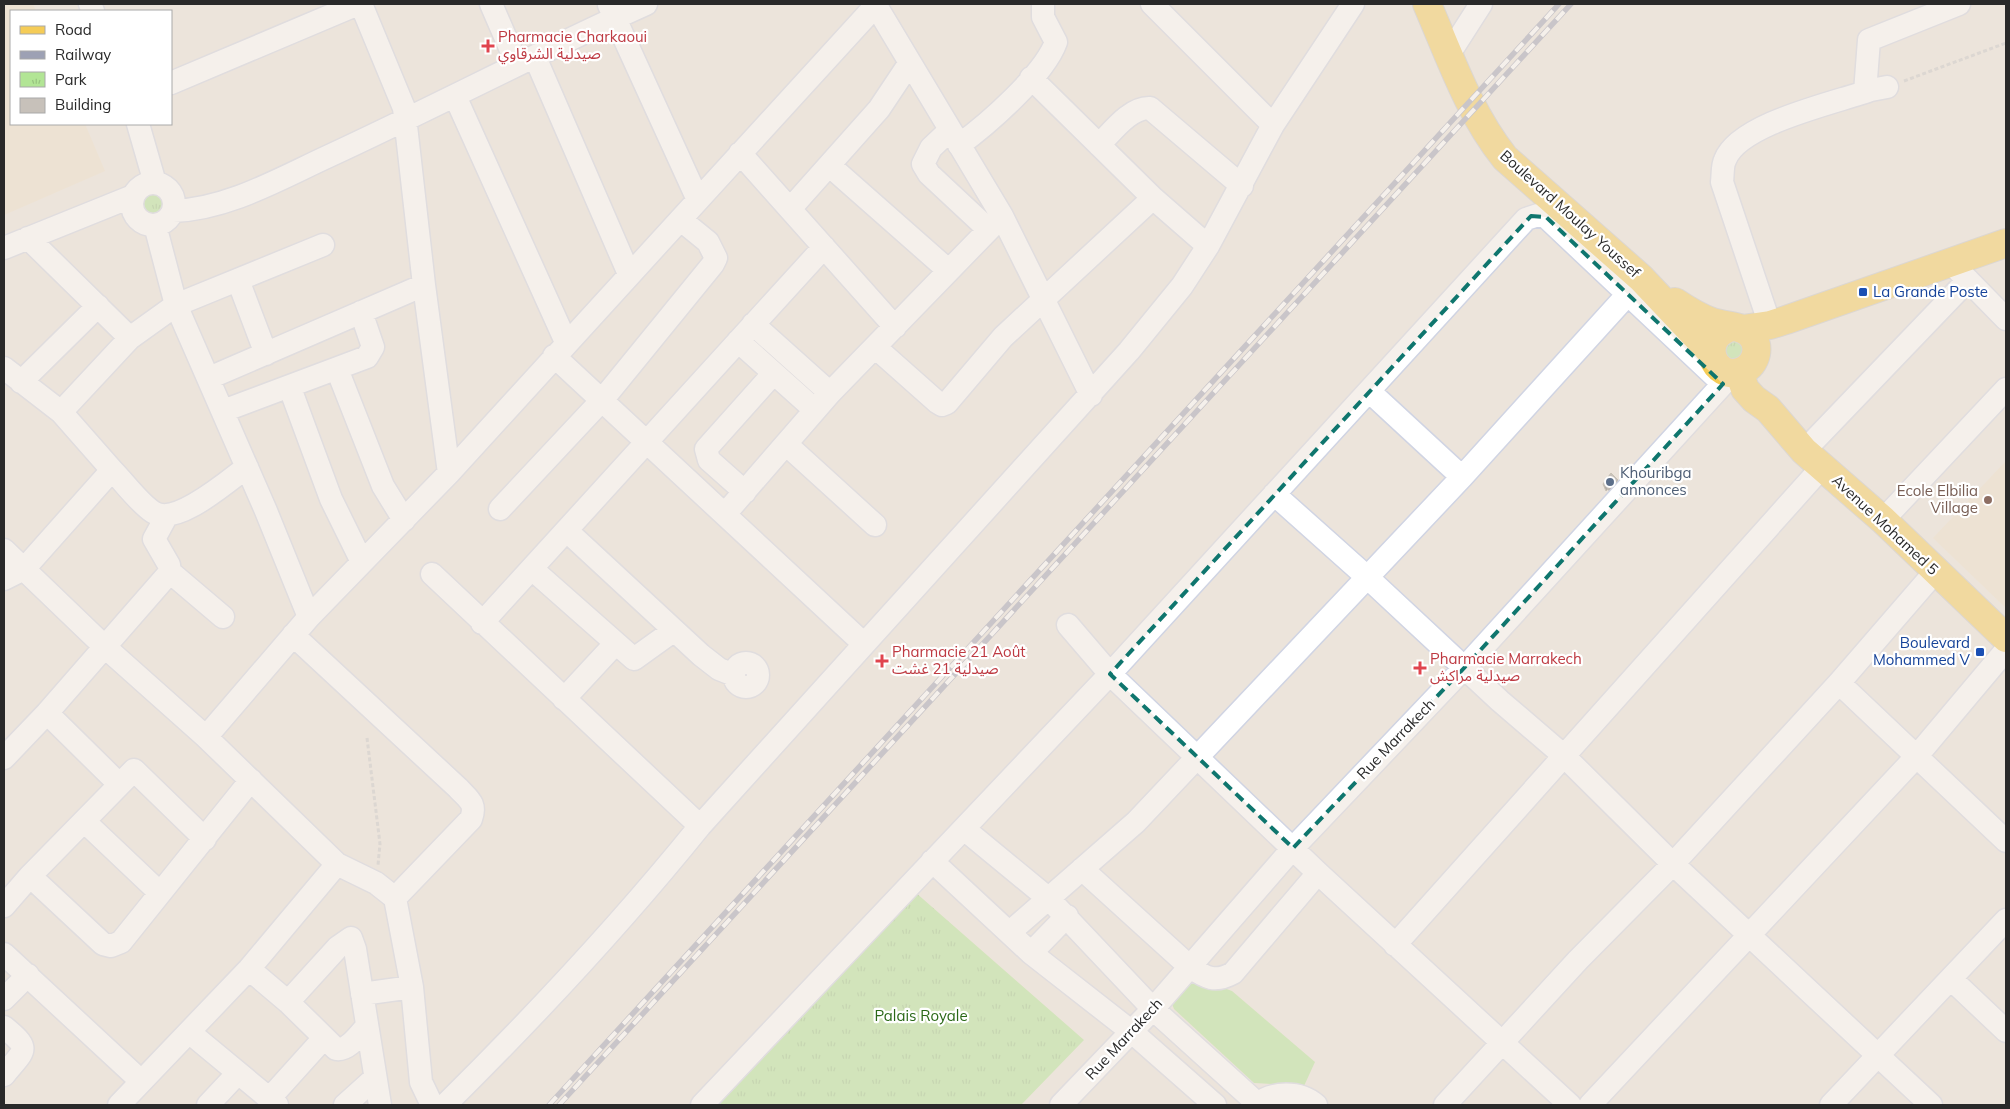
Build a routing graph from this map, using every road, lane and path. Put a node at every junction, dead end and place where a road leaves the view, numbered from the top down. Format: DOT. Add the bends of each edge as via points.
graph roads {
  1 [pos="360,4"];
  2 [pos="491,4"];
  3 [pos="646,4"];
  4 [pos="876,4"];
  5 [pos="1043,4"];
  6 [pos="1152,4"];
  7 [pos="1352,4"];
  8 [pos="1428,4"];
  9 [pos="1481,4"];
  10 [pos="1959,4"];
  11 [pos="612,11"];
  12 [pos="2006,43"];
  13 [pos="1448,54"];
  14 [pos="526,61"];
  15 [pos="909,64"];
  16 [pos="1031,78"];
  17 [pos="172,83"];
  18 [pos="1887,87"];
  19 [pos="1865,92"];
  20 [pos="455,96"];
  21 [pos="405,121"];
  22 [pos="138,125"];
  23 [pos="1273,125"];
  24 [pos="954,138"];
  25 [pos="1099,145"];
  26 [pos="740,153"];
  27 [pos="830,166"];
  28 [pos="155,183"];
  29 [pos="1242,186"];
  30 [pos="133,196"];
  31 [pos="1153,198"];
  32 [pos="698,200"];
  33 [pos="790,209"];
  34 [pos="173,211"];
  35 [pos="681,220"];
  36 [pos="995,222"];
  37 [pos="155,225"];
  38 [pos="31,240"];
  39 [pos="2006,244"];
  40 [pos="324,245"];
  41 [pos="1208,246"];
  42 [pos="824,247"];
  43 [pos="4,248"];
  44 [pos="4,260"];
  45 [pos="948,270"];
  46 [pos="1959,271"];
  47 [pos="629,274"];
  48 [pos="238,280"];
  49 [pos="424,285"];
  50 [pos="1640,287"];
  51 [pos="1043,298"];
  52 [pos="176,305"];
  53 [pos="98,306"];
  54 [pos="361,312"];
  55 [pos="1805,313"];
  56 [pos="2006,319"];
  57 [pos="753,324"];
  58 [pos="1770,326"];
  59 [pos="895,327"];
  60 [pos="1737,328"];
  61 [pos="130,338"];
  62 [pos="738,341"];
  63 [pos="875,347"];
  64 [pos="560,349"];
  65 [pos="1711,352"];
  66 [pos="266,354"];
  67 [pos="4,368"];
  68 [pos="336,369"];
  69 [pos="1740,369"];
  70 [pos="772,374"];
  71 [pos="209,378"];
  72 [pos="21,382"];
  73 [pos="290,388"];
  74 [pos="2006,389"];
  75 [pos="1370,392"];
  76 [pos="830,393"];
  77 [pos="1091,396"];
  78 [pos="602,399"];
  79 [pos="815,410"];
  80 [pos="223,411"];
  81 [pos="61,412"];
  82 [pos="647,442"];
  83 [pos="787,445"];
  84 [pos="1814,458"];
  85 [pos="248,467"];
  86 [pos="112,470"];
  87 [pos="449,473"];
  88 [pos="1462,477"];
  89 [pos="744,492"];
  90 [pos="1274,494"];
  91 [pos="500,509"];
  92 [pos="725,514"];
  93 [pos="166,517"];
  94 [pos="404,520"];
  95 [pos="1883,520"];
  96 [pos="876,525"];
  97 [pos="567,531"];
  98 [pos="4,550"];
  99 [pos="362,562"];
  100 [pos="24,569"];
  101 [pos="532,569"];
  102 [pos="170,572"];
  103 [pos="1935,572"];
  104 [pos="432,574"];
  105 [pos="1367,577"];
  106 [pos="4,579"];
  107 [pos="309,617"];
  108 [pos="223,618"];
  109 [pos="482,623"];
  110 [pos="1068,625"];
  111 [pos="673,631"];
  112 [pos="293,635"];
  113 [pos="2006,638"];
  114 [pos="615,644"];
  115 [pos="864,644"];
  116 [pos="105,647"];
  117 [pos="2006,650"];
  118 [pos="1466,667"];
  119 [pos="1110,674"];
  120 [pos="734,675"];
  121 [pos="1839,683"];
  122 [pos="564,699"];
  123 [pos="47,713"];
  124 [pos="206,737"];
  125 [pos="367,738"];
  126 [pos="1198,756"];
  127 [pos="1563,756"];
  128 [pos="1916,757"];
  129 [pos="4,758"];
  130 [pos="251,780"];
  131 [pos="119,784"];
  132 [pos="84,821"];
  133 [pos="700,826"];
  134 [pos="964,829"];
  135 [pos="205,839"];
  136 [pos="2006,841"];
  137 [pos="1293,848"];
  138 [pos="932,861"];
  139 [pos="337,864"];
  140 [pos="1673,864"];
  141 [pos="1082,869"];
  142 [pos="1318,873"];
  143 [pos="30,876"];
  144 [pos="376,883"];
  145 [pos="160,893"];
  146 [pos="395,898"];
  147 [pos="1049,899"];
  148 [pos="4,906"];
  149 [pos="1067,916"];
  150 [pos="2006,920"];
  151 [pos="1010,932"];
  152 [pos="1750,936"];
  153 [pos="1395,945"];
  154 [pos="1031,952"];
  155 [pos="4,954"];
  156 [pos="1190,968"];
  157 [pos="249,969"];
  158 [pos="28,975"];
  159 [pos="1951,979"];
  160 [pos="412,987"];
  161 [pos="362,994"];
  162 [pos="4,999"];
  163 [pos="288,1002"];
  164 [pos="1153,1010"];
  165 [pos="4,1027"];
  166 [pos="366,1027"];
  167 [pos="2006,1031"];
  168 [pos="189,1032"];
  169 [pos="1132,1032"];
  170 [pos="324,1038"];
  171 [pos="1500,1043"];
  172 [pos="1877,1054"];
  173 [pos="238,1073"];
  174 [pos="4,1075"];
  175 [pos="375,1078"];
  176 [pos="141,1081"];
  177 [pos="357,1101"];
  178 [pos="273,1102"];
  179 [pos="1206,1102"];
  180 [pos="120,1105"];
  181 [pos="208,1105"];
  182 [pos="380,1105"];
  183 [pos="432,1105"];
  184 [pos="445,1105"];
  185 [pos="702,1105"];
  186 [pos="1061,1105"];
  187 [pos="1258,1105"];
  188 [pos="1316,1105"];
  189 [pos="1445,1105"];
  190 [pos="1570,1105"];
  191 [pos="1590,1105"];
  192 [pos="1831,1105"];
  193 [pos="1931,1105"];
  1 -- 17 [label="street"];
  1 -- 21 [label="street" via="400,94"];
  2 -- 14 [label="street"];
  3 -- 11 [label="street"];
  4 -- 15 [label="street"];
  4 -- 26 [label="street"];
  5 -- 16 [label="street" via="1043,16 1056,42"];
  6 -- 23 [label="street"];
  7 -- 23 [label="street"];
  8 -- 13 [label="main road, Boulevard Moulay Youssef"];
  9 -- 13 [label="street"];
  10 -- 19 [label="street" via="1871,38 1867,45"];
  11 -- 14 [label="street"];
  11 -- 32 [label="street"];
  12 -- 18 [label="path"];
  13 -- 50 [label="main road, Boulevard Moulay Youssef" via="1488,137 1505,158"];
  14 -- 20 [label="street"];
  14 -- 47 [label="street"];
  15 -- 24 [label="street"];
  15 -- 27 [label="street" via="879,109"];
  16 -- 24 [label="street" via="985,126"];
  16 -- 25 [label="street"];
  18 -- 19 [label="street"];
  19 -- 58 [label="street" via="1763,125 1736,145 1725,159 1722,182"];
  20 -- 21 [label="street"];
  20 -- 64 [label="street"];
  21 -- 34 [label="street" via="216,206"];
  21 -- 49 [label="street"];
  22 -- 28 [label="street"];
  23 -- 29 [label="street"];
  24 -- 36 [label="street"];
  24 -- 36 [label="street" via="931,148 923,164 929,174"];
  25 -- 29 [label="street" via="1131,114 1150,108"];
  25 -- 31 [label="street"];
  26 -- 32 [label="street"];
  26 -- 33 [label="street"];
  27 -- 33 [label="street"];
  27 -- 45 [label="street"];
  28 -- 30 [label="street" via="138,188"];
  28 -- 34 [label="street" via="171,193"];
  29 -- 41 [label="street"];
  30 -- 37 [label="street" via="132,207 136,217 144,224"];
  30 -- 38 [label="street"];
  31 -- 41 [label="street"];
  31 -- 51 [label="street"];
  32 -- 35 [label="street"];
  33 -- 42 [label="street"];
  34 -- 37 [label="street" via="163,223"];
  35 -- 47 [label="street"];
  35 -- 78 [label="street" via="708,242 716,258 714,264"];
  36 -- 45 [label="street"];
  36 -- 51 [label="street"];
  37 -- 52 [label="street"];
  38 -- 43 [label="street"];
  38 -- 44 [label="street" via="13,258"];
  38 -- 53 [label="street"];
  39 -- 46 [label="main road"];
  40 -- 48 [label="street"];
  41 -- 77 [label="street" via="1182,286"];
  42 -- 57 [label="street"];
  42 -- 59 [label="street"];
  45 -- 59 [label="street"];
  46 -- 55 [label="main road"];
  46 -- 56 [label="street"];
  46 -- 84 [label="street"];
  47 -- 64 [label="street"];
  48 -- 52 [label="street"];
  48 -- 66 [label="street"];
  49 -- 54 [label="street"];
  49 -- 87 [label="street"];
  50 -- 60 [label="main road" via="1695,315"];
  50 -- 65 [label="main road"];
  50 -- 69 [label="street"];
  50 -- 75 [label="street" via="1546,217 1530,216"];
  50 -- 88 [label="street"];
  51 -- 63 [label="street" via="942,405"];
  51 -- 77 [label="street"];
  52 -- 61 [label="street"];
  52 -- 71 [label="street"];
  53 -- 61 [label="street"];
  53 -- 72 [label="street"];
  54 -- 66 [label="street"];
  54 -- 68 [label="street" via="373,347 371,352 367,357"];
  55 -- 58 [label="main road"];
  55 -- 69 [label="main road"];
  57 -- 62 [label="street"];
  57 -- 76 [label="street"];
  58 -- 60 [label="main road"];
  59 -- 63 [label="street"];
  60 -- 65 [label="main road" via="1725,329 1714,338"];
  60 -- 69 [label="main road, Avenue Mohamed 5" via="1752,336"];
  61 -- 81 [label="street"];
  62 -- 70 [label="street"];
  62 -- 82 [label="street"];
  63 -- 76 [label="street"];
  64 -- 78 [label="street"];
  64 -- 87 [label="street"];
  65 -- 69 [label="main road" via="1715,363"];
  66 -- 71 [label="street"];
  67 -- 72 [label="street"];
  68 -- 73 [label="street"];
  68 -- 94 [label="street" via="383,486"];
  69 -- 84 [label="main road, Avenue Mohamed 5" via="1745,389"];
  69 -- 118 [label="street, Rue Marrakech"];
  70 -- 79 [label="street"];
  70 -- 89 [label="street" via="706,449 709,460"];
  71 -- 80 [label="street"];
  72 -- 81 [label="street"];
  73 -- 80 [label="street"];
  73 -- 99 [label="street" via="331,499"];
  74 -- 95 [label="street"];
  75 -- 88 [label="street"];
  75 -- 90 [label="street"];
  76 -- 79 [label="street"];
  77 -- 115 [label="street"];
  78 -- 82 [label="street"];
  78 -- 91 [label="street"];
  79 -- 83 [label="street"];
  80 -- 85 [label="street"];
  81 -- 86 [label="street"];
  82 -- 92 [label="street"];
  82 -- 97 [label="street"];
  83 -- 89 [label="street"];
  83 -- 96 [label="street"];
  84 -- 95 [label="main road, Avenue Mohamed 5"];
  84 -- 127 [label="street"];
  85 -- 93 [label="street" via="180,513"];
  85 -- 107 [label="street"];
  86 -- 93 [label="street" via="153,512"];
  86 -- 100 [label="street"];
  87 -- 94 [label="street"];
  88 -- 105 [label="street"];
  89 -- 92 [label="street"];
  90 -- 105 [label="street"];
  90 -- 119 [label="street"];
  92 -- 115 [label="street"];
  93 -- 102 [label="street" via="154,539"];
  94 -- 99 [label="street"];
  95 -- 103 [label="main road, Avenue Mohamed 5"];
  97 -- 101 [label="street"];
  97 -- 111 [label="street"];
  98 -- 100 [label="street"];
  99 -- 107 [label="street"];
  100 -- 106 [label="street"];
  100 -- 116 [label="street"];
  101 -- 109 [label="street"];
  101 -- 114 [label="street"];
  102 -- 108 [label="street"];
  102 -- 116 [label="street"];
  103 -- 113 [label="main road, Avenue Mohamed 5"];
  103 -- 121 [label="street"];
  104 -- 109 [label="street"];
  105 -- 118 [label="street"];
  105 -- 126 [label="street"];
  107 -- 112 [label="street"];
  109 -- 122 [label="street"];
  110 -- 119 [label="street"];
  111 -- 114 [label="street" via="634,659"];
  111 -- 120 [label="street" via="719,669"];
  112 -- 124 [label="street"];
  112 -- 146 [label="street" via="473,804 472,819"];
  114 -- 122 [label="street"];
  115 -- 133 [label="street"];
  116 -- 123 [label="street"];
  116 -- 124 [label="street"];
  117 -- 128 [label="street"];
  118 -- 127 [label="street"];
  118 -- 137 [label="street, Rue Marrakech"];
  119 -- 126 [label="street"];
  119 -- 134 [label="street"];
  121 -- 128 [label="street"];
  121 -- 140 [label="street"];
  122 -- 133 [label="street"];
  123 -- 129 [label="street"];
  123 -- 131 [label="street"];
  124 -- 130 [label="street"];
  125 -- 144 [label="path" via="380,844"];
  126 -- 137 [label="street"];
  126 -- 141 [label="street" via="1136,822"];
  127 -- 140 [label="street"];
  127 -- 153 [label="street"];
  128 -- 136 [label="street"];
  128 -- 152 [label="street"];
  130 -- 135 [label="street"];
  130 -- 139 [label="street"];
  131 -- 132 [label="street"];
  131 -- 135 [label="street" via="134,770"];
  132 -- 143 [label="street"];
  132 -- 145 [label="street"];
  133 -- 184 [label="street" via="528,1024"];
  134 -- 138 [label="street"];
  134 -- 147 [label="street"];
  135 -- 145 [label="street"];
  137 -- 142 [label="street"];
  137 -- 156 [label="street, Rue Marrakech"];
  138 -- 151 [label="street"];
  138 -- 185 [label="street"];
  139 -- 144 [label="street"];
  139 -- 157 [label="street"];
  140 -- 152 [label="street"];
  140 -- 171 [label="street"];
  141 -- 147 [label="street"];
  141 -- 156 [label="street"];
  142 -- 153 [label="street"];
  142 -- 156 [label="street" via="1233,972 1215,980 1204,978"];
  143 -- 145 [label="street" via="103,944 111,946 121,942"];
  143 -- 148 [label="street"];
  144 -- 146 [label="street"];
  146 -- 160 [label="street"];
  147 -- 149 [label="street"];
  147 -- 151 [label="street"];
  149 -- 154 [label="street"];
  149 -- 164 [label="street"];
  150 -- 159 [label="street"];
  151 -- 154 [label="street"];
  152 -- 172 [label="street"];
  152 -- 191 [label="street"];
  153 -- 171 [label="street"];
  154 -- 169 [label="street"];
  155 -- 158 [label="street"];
  156 -- 164 [label="street, Rue Marrakech"];
  157 -- 163 [label="street"];
  157 -- 168 [label="street"];
  158 -- 162 [label="street"];
  158 -- 176 [label="street"];
  159 -- 167 [label="street"];
  159 -- 172 [label="street"];
  160 -- 161 [label="street"];
  160 -- 183 [label="street" via="421,1082"];
  161 -- 163 [label="street" via="351,938 338,947"];
  161 -- 166 [label="street"];
  163 -- 170 [label="street"];
  164 -- 169 [label="street, Rue Marrakech"];
  164 -- 187 [label="street"];
  165 -- 174 [label="street" via="24,1046 23,1052"];
  166 -- 170 [label="street" via="339,1050"];
  166 -- 175 [label="street"];
  168 -- 173 [label="street"];
  168 -- 176 [label="street"];
  169 -- 179 [label="street"];
  169 -- 186 [label="street, Rue Marrakech"];
  170 -- 178 [label="street"];
  171 -- 189 [label="street"];
  171 -- 190 [label="street"];
  172 -- 192 [label="street"];
  172 -- 193 [label="street"];
  173 -- 178 [label="street"];
  173 -- 181 [label="street"];
  175 -- 177 [label="street"];
  175 -- 182 [label="street"];
  176 -- 180 [label="street"];
  187 -- 188 [label="street" via="1271,1097 1297,1095"];
}
